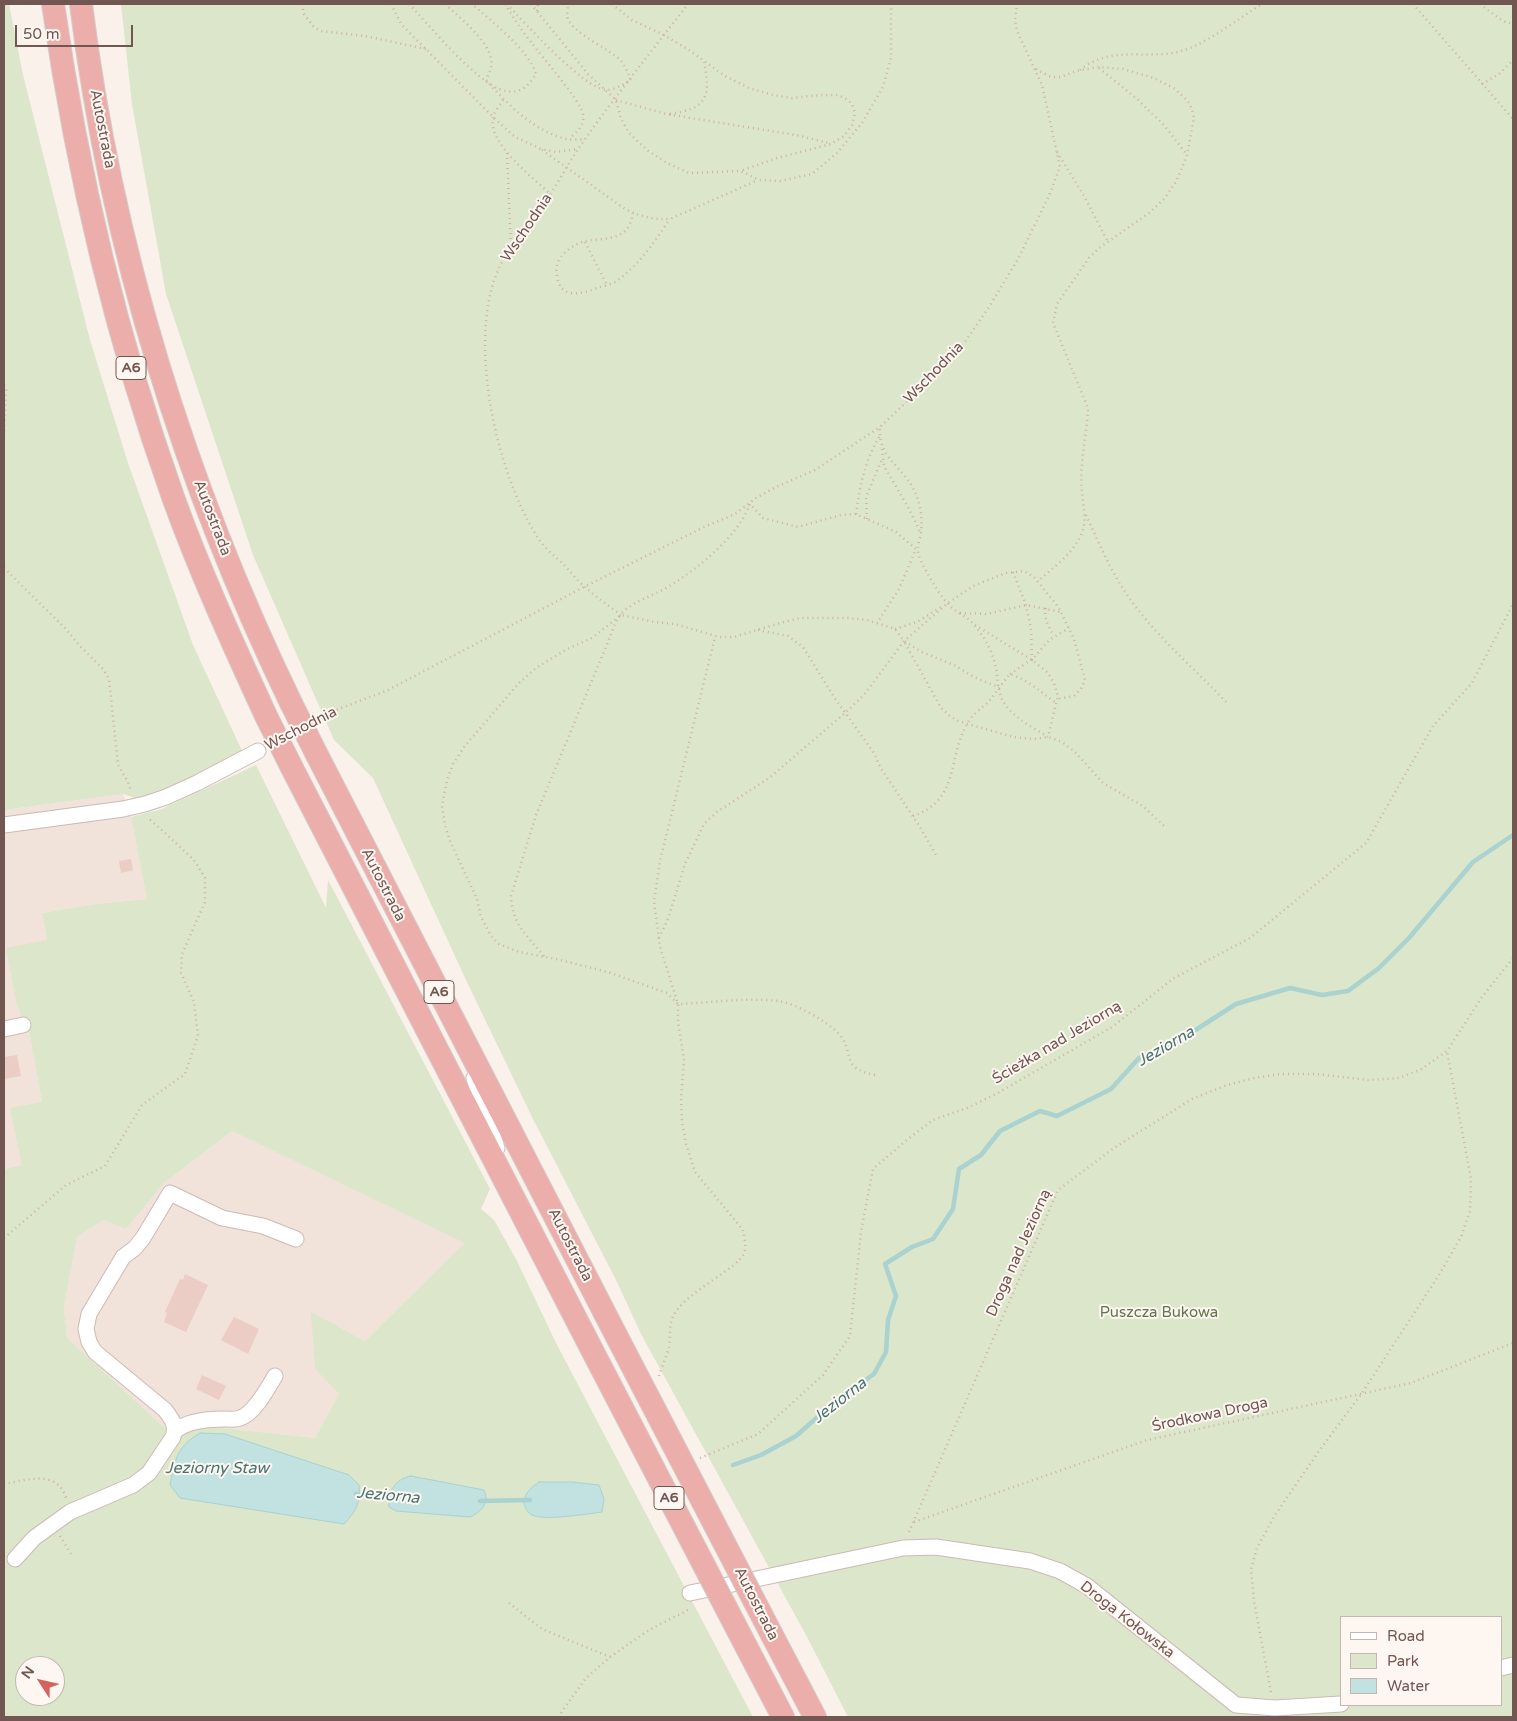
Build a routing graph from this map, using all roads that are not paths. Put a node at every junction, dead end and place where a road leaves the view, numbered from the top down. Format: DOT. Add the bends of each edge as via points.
graph roads {
  1 [pos="53,4"];
  2 [pos="81,4"];
  3 [pos="258,751"];
  4 [pos="4,825"];
  5 [pos="456,1024"];
  6 [pos="23,1025"];
  7 [pos="4,1029"];
  8 [pos="437,1049"];
  9 [pos="486,1115"];
  10 [pos="536,1180"];
  11 [pos="513,1196"];
  12 [pos="296,1239"];
  13 [pos="275,1376"];
  14 [pos="175,1431"];
  15 [pos="16,1559"];
  16 [pos="692,1600"];
  17 [pos="1340,1704"];
  18 [pos="783,1717"];
  19 [pos="815,1717"];
  1 -- 8 [label="highway, Autostrada / A6, bridge" via="82,179 106,278 122,341 174,499 225,628 266,716"];
  2 -- 5 [label="highway, Autostrada / A6, bridge" via="111,179 137,287 194,473 224,551 291,703"];
  3 -- 4 [label="street, Wschodnia" via="190,786 145,804"];
  5 -- 9 [label="street"];
  5 -- 10 [label="highway, Autostrada / A6"];
  6 -- 7 [label="street"];
  8 -- 9 [label="street"];
  8 -- 11 [label="highway, Autostrada / A6"];
  9 -- 10 [label="street"];
  9 -- 11 [label="street"];
  10 -- 19 [label="highway, Autostrada / A6, bridge"];
  11 -- 18 [label="highway, Autostrada / A6, bridge"];
  12 -- 14 [label="street" via="263,1226 222,1218 170,1193 143,1238 123,1257 89,1314 86,1329 89,1342 95,1352 166,1410 174,1422"];
  13 -- 14 [label="street" via="265,1394 240,1418 182,1425"];
  14 -- 15 [label="street" via="149,1472 133,1485 70,1512 34,1538"];
  16 -- 17 [label="street, Droga Kołowska" via="788,1571 903,1548 936,1547 974,1552 1030,1561 1060,1571 1087,1586 1236,1705 1274,1708"];
}
